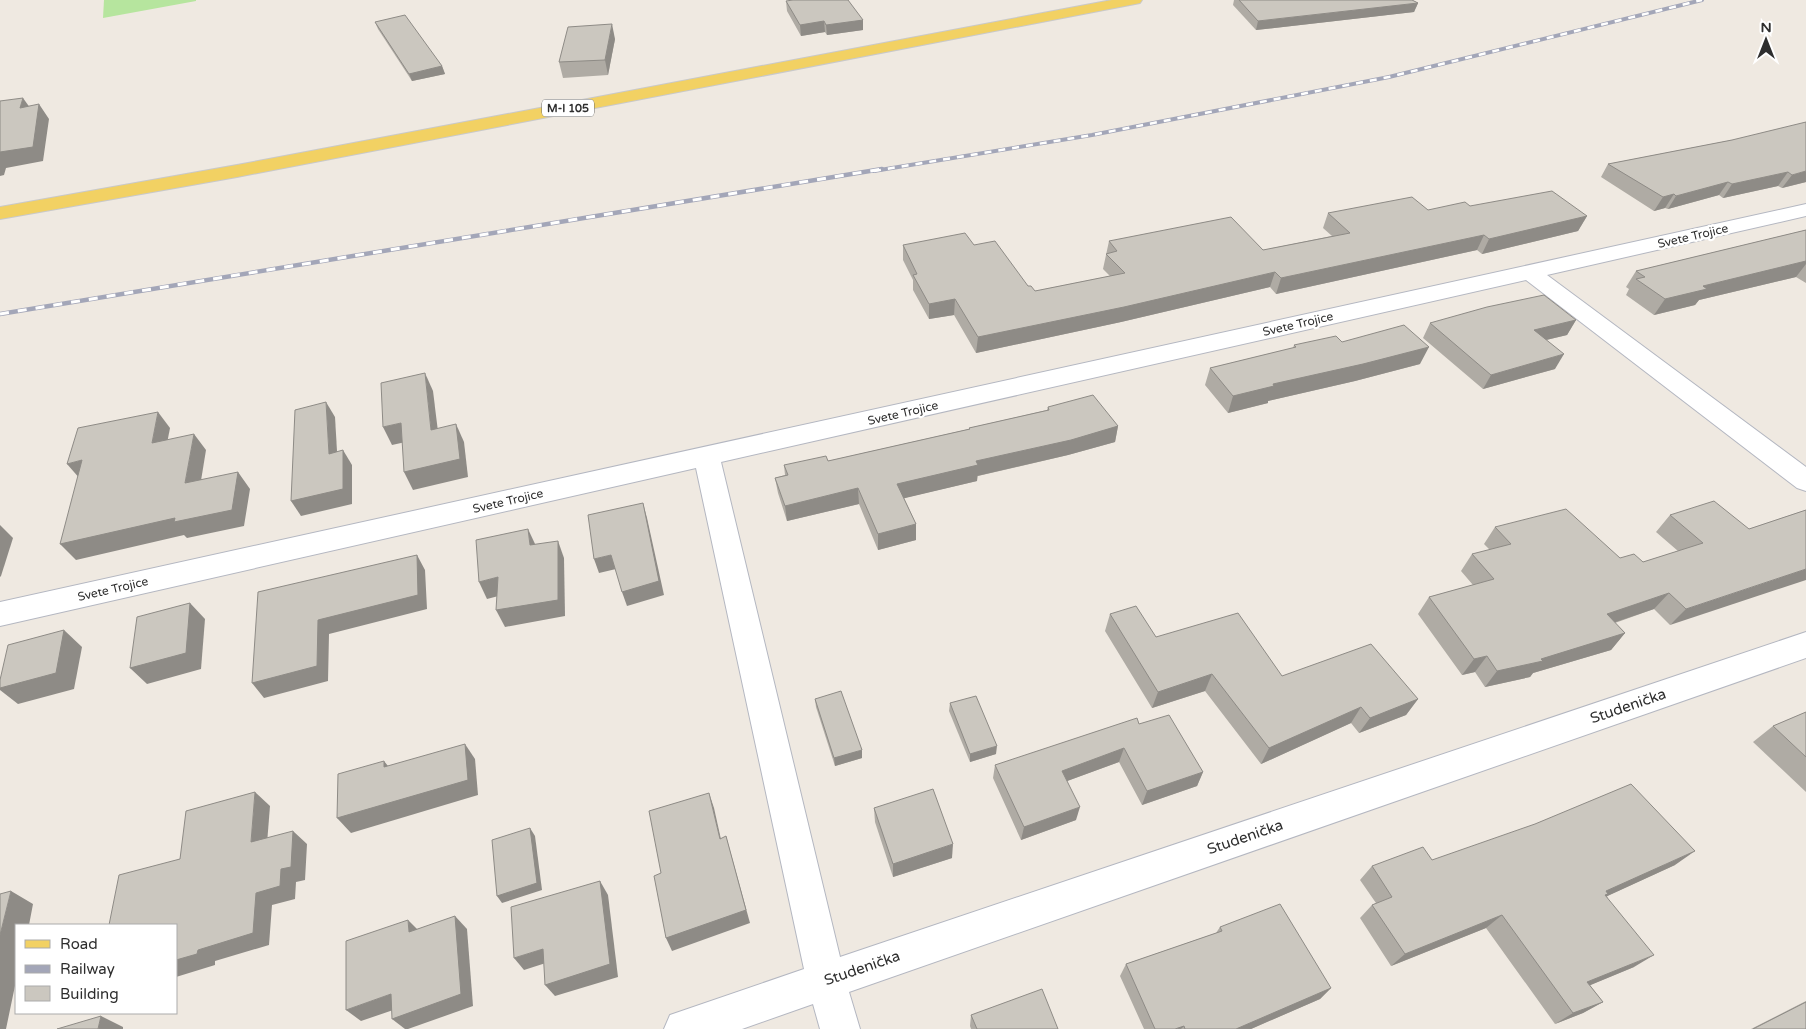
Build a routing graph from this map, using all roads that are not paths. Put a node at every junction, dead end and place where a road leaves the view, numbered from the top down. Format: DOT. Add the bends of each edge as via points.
graph roads {
  1 [pos="1135,0"];
  2 [pos="1806,210"];
  3 [pos="0,213"];
  4 [pos="1530,272"];
  5 [pos="707,456"];
  6 [pos="1806,481"];
  7 [pos="0,614"];
  8 [pos="1806,645"];
  9 [pos="826,980"];
  10 [pos="684,1029"];
  11 [pos="840,1029"];
  1 -- 3 [label="main road, M-I 105" via="246,170"];
  2 -- 4 [label="street, Svete Trojice"];
  4 -- 5 [label="street, Svete Trojice"];
  4 -- 6 [label="street"];
  5 -- 7 [label="street, Svete Trojice"];
  5 -- 9 [label="street"];
  8 -- 9 [label="street, Studenička"];
  9 -- 10 [label="street, Studenička"];
  9 -- 11 [label="street"];
}
